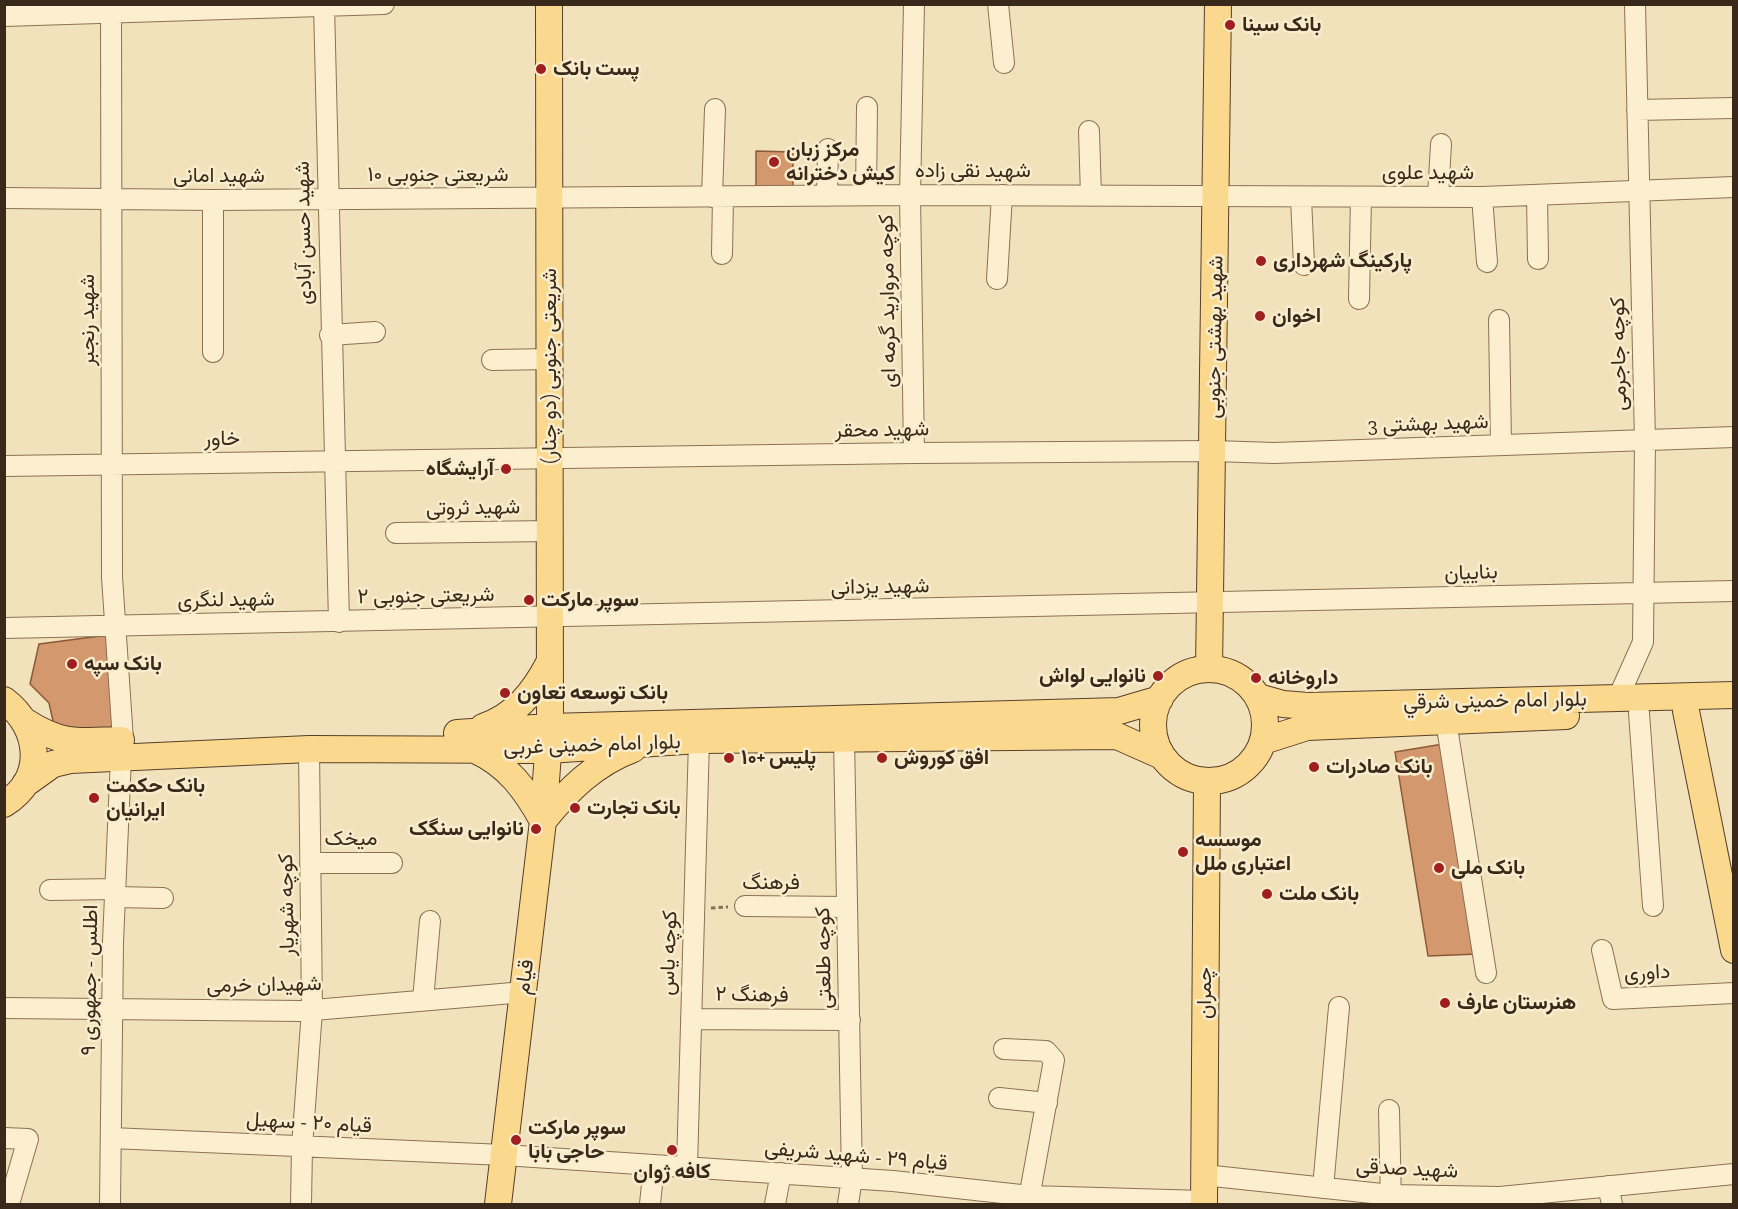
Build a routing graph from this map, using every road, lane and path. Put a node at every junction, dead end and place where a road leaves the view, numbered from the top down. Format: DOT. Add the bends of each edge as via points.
graph roads {
  1 [pos="384,4"];
  2 [pos="549,4"];
  3 [pos="914,4"];
  4 [pos="998,4"];
  5 [pos="1218,4"];
  6 [pos="1635,4"];
  7 [pos="324,5"];
  8 [pos="111,9"];
  9 [pos="4,16"];
  10 [pos="1004,63"];
  11 [pos="867,107"];
  12 [pos="1733,108"];
  13 [pos="715,109"];
  14 [pos="1637,110"];
  15 [pos="1089,131"];
  16 [pos="1441,144"];
  17 [pos="828,149"];
  18 [pos="1734,187"];
  19 [pos="1638,190"];
  20 [pos="866,195"];
  21 [pos="910,195"];
  22 [pos="1002,195"];
  23 [pos="827,196"];
  24 [pos="1091,196"];
  25 [pos="1217,196"];
  26 [pos="1537,196"];
  27 [pos="718,197"];
  28 [pos="1438,197"];
  29 [pos="1482,197"];
  30 [pos="4,198"];
  31 [pos="550,198"];
  32 [pos="1301,198"];
  33 [pos="1361,198"];
  34 [pos="112,199"];
  35 [pos="327,199"];
  36 [pos="213,200"];
  37 [pos="722,254"];
  38 [pos="1538,259"];
  39 [pos="1487,262"];
  40 [pos="1304,265"];
  41 [pos="997,279"];
  42 [pos="1359,299"];
  43 [pos="1499,320"];
  44 [pos="375,332"];
  45 [pos="330,335"];
  46 [pos="213,352"];
  47 [pos="550,359"];
  48 [pos="492,360"];
  49 [pos="1734,437"];
  50 [pos="1645,440"];
  51 [pos="1501,445"];
  52 [pos="1214,450"];
  53 [pos="914,453"];
  54 [pos="551,458"];
  55 [pos="333,461"];
  56 [pos="111,464"];
  57 [pos="4,466"];
  58 [pos="551,531"];
  59 [pos="396,533"];
  60 [pos="1734,591"];
  61 [pos="1643,592"];
  62 [pos="1211,604"];
  63 [pos="551,618"];
  64 [pos="339,622"];
  65 [pos="114,626"];
  66 [pos="4,628"];
  67 [pos="550,662"];
  68 [pos="1209,669"];
  69 [pos="1734,695"];
  70 [pos="1258,697"];
  71 [pos="1618,698"];
  72 [pos="1160,699"];
  73 [pos="4,700"];
  74 [pos="1734,710"];
  75 [pos="1686,711"];
  76 [pos="1639,713"];
  77 [pos="1446,721"];
  78 [pos="26,722"];
  79 [pos="549,738"];
  80 [pos="844,738"];
  81 [pos="699,740"];
  82 [pos="470,741"];
  83 [pos="1263,741"];
  84 [pos="647,743"];
  85 [pos="122,748"];
  86 [pos="309,749"];
  87 [pos="1162,756"];
  88 [pos="1207,781"];
  89 [pos="26,784"];
  90 [pos="4,804"];
  91 [pos="543,821"];
  92 [pos="310,863"];
  93 [pos="393,863"];
  94 [pos="50,890"];
  95 [pos="115,893"];
  96 [pos="163,898"];
  97 [pos="745,906"];
  98 [pos="1653,906"];
  99 [pos="848,907"];
  100 [pos="694,908"];
  101 [pos="430,921"];
  102 [pos="1732,937"];
  103 [pos="1602,950"];
  104 [pos="1486,973"];
  105 [pos="524,992"];
  106 [pos="1734,993"];
  107 [pos="423,1000"];
  108 [pos="1339,1007"];
  109 [pos="4,1008"];
  110 [pos="113,1009"];
  111 [pos="312,1010"];
  112 [pos="691,1018"];
  113 [pos="850,1020"];
  114 [pos="1004,1049"];
  115 [pos="999,1098"];
  116 [pos="1047,1103"];
  117 [pos="1389,1110"];
  118 [pos="4,1138"];
  119 [pos="111,1138"];
  120 [pos="302,1147"];
  121 [pos="504,1155"];
  122 [pos="654,1165"];
  123 [pos="687,1167"];
  124 [pos="781,1173"];
  125 [pos="1734,1174"];
  126 [pos="1204,1175"];
  127 [pos="852,1178"];
  128 [pos="1331,1194"];
  129 [pos="1610,1195"];
  130 [pos="1029,1200"];
  131 [pos="1391,1200"];
  132 [pos="1501,1201"];
  133 [pos="1204,1203"];
  134 [pos="9,1204"];
  135 [pos="110,1204"];
  136 [pos="301,1204"];
  137 [pos="498,1204"];
  138 [pos="650,1204"];
  139 [pos="775,1204"];
  140 [pos="848,1204"];
  1 -- 7 [label="street"];
  2 -- 31 [label="main road, شریعتی جنوبی (دو چنار)"];
  3 -- 21 [label="street, کوچه مروارید گرمه ای"];
  4 -- 10 [label="street"];
  5 -- 25 [label="main road, شهید بهشتی جنوبی"];
  6 -- 14 [label="street, کوچه جاجرمی"];
  7 -- 8 [label="street"];
  7 -- 35 [label="street, شهید حسن آبادی"];
  8 -- 9 [label="street"];
  8 -- 34 [label="street, شهید رنجبر"];
  11 -- 20 [label="street"];
  12 -- 14 [label="street"];
  13 -- 27 [label="street"];
  14 -- 19 [label="street, کوچه جاجرمی"];
  15 -- 24 [label="street"];
  16 -- 28 [label="street"];
  17 -- 23 [label="street"];
  18 -- 19 [label="street, شهید علوی"];
  19 -- 26 [label="street, شهید علوی"];
  19 -- 50 [label="street, کوچه جاجرمی"];
  20 -- 21 [label="street, شهید نقی زاده"];
  20 -- 23 [label="street, شهید نقی زاده"];
  21 -- 22 [label="street, شهید نقی زاده"];
  21 -- 53 [label="street, کوچه مروارید گرمه ای"];
  22 -- 24 [label="street, شهید نقی زاده"];
  22 -- 41 [label="street"];
  23 -- 27 [label="street, شهید نقی زاده"];
  24 -- 25 [label="street, شهید نقی زاده"];
  25 -- 32 [label="street, شهید علوی"];
  25 -- 52 [label="main road, شهید بهشتی جنوبی"];
  26 -- 29 [label="street, شهید علوی"];
  26 -- 38 [label="street"];
  27 -- 31 [label="street, شهید نقی زاده"];
  27 -- 37 [label="street"];
  28 -- 29 [label="street, شهید علوی"];
  28 -- 33 [label="street, شهید علوی"];
  29 -- 39 [label="street"];
  30 -- 34 [label="street, شهید امانی"];
  31 -- 35 [label="street, شریعتی جنوبی ۱۰"];
  31 -- 47 [label="main road, شریعتی جنوبی (دو چنار)"];
  32 -- 33 [label="street, شهید علوی"];
  32 -- 40 [label="street"];
  33 -- 42 [label="street"];
  34 -- 36 [label="street, شهید امانی"];
  34 -- 56 [label="street, شهید رنجبر"];
  35 -- 36 [label="street, شهید امانی"];
  35 -- 45 [label="street, شهید حسن آبادی"];
  36 -- 46 [label="street"];
  43 -- 51 [label="street"];
  44 -- 45 [label="street"];
  45 -- 55 [label="street, شهید حسن آبادی"];
  47 -- 48 [label="street"];
  47 -- 54 [label="main road, شریعتی جنوبی (دو چنار)"];
  49 -- 50 [label="street, شهید بهشتی 3"];
  50 -- 51 [label="street, شهید بهشتی 3"];
  50 -- 61 [label="street, کوچه جاجرمی"];
  51 -- 52 [label="street, شهید بهشتی 3" via="1274,453"];
  52 -- 53 [label="street, شهید محقر"];
  52 -- 62 [label="main road, شهید بهشتی جنوبی"];
  53 -- 54 [label="street, شهید محقر"];
  54 -- 55 [label="street, شهید محقر"];
  54 -- 58 [label="main road, شریعتی جنوبی (دو چنار)"];
  55 -- 56 [label="street, خاور"];
  55 -- 64 [label="street, شهید حسن آبادی"];
  56 -- 57 [label="street, خاور"];
  56 -- 65 [label="street, شهید رنجبر"];
  58 -- 59 [label="street, شهید ثروتی"];
  58 -- 63 [label="main road, شریعتی جنوبی (دو چنار)"];
  60 -- 61 [label="street, بناییان"];
  61 -- 62 [label="street, بناییان"];
  61 -- 71 [label="street, کوچه جاجرمی" via="1643,642"];
  62 -- 63 [label="street, شهید یزدانی"];
  62 -- 68 [label="main road, شهید بهشتی جنوبی"];
  63 -- 64 [label="street, شریعتی جنوبی ۲"];
  63 -- 67 [label="main road, شریعتی جنوبی (دو چنار)"];
  64 -- 65 [label="street, شهید لنگری"];
  65 -- 66 [label="street, شهید لنگری"];
  65 -- 85 [label="street, اطلس - جمهوری ۹"];
  67 -- 79 [label="main road, شریعتی جنوبی (دو چنار)"];
  67 -- 82 [label="main road" via="537,687 518,707"];
  68 -- 70 [label="main road" via="1238,676"];
  68 -- 72 [label="main road" via="1180,677"];
  69 -- 71 [label="main road, بلوار امام خمینی شرقي"];
  70 -- 71 [label="main road, بلوار امام خمینی شرقي" via="1308,706"];
  70 -- 83 [label="main road" via="1266,726"];
  72 -- 79 [label="main road, بلوار امام خمینی غربی" via="1119,711"];
  72 -- 87 [label="main road" via="1153,727"];
  73 -- 78 [label="main road"];
  74 -- 75 [label="main road, بلوار امام خمینی شرقي"];
  75 -- 76 [label="main road, بلوار امام خمینی شرقي"];
  75 -- 102 [label="main road"];
  76 -- 77 [label="main road, بلوار امام خمینی شرقي"];
  76 -- 98 [label="street"];
  77 -- 83 [label="main road, بلوار امام خمینی شرقي" via="1307,727"];
  77 -- 104 [label="street"];
  78 -- 85 [label="main road, بلوار امام خمینی غربی" via="67,742"];
  78 -- 89 [label="main road" via="34,753"];
  79 -- 82 [label="main road, بلوار امام خمینی غربی"];
  79 -- 84 [label="main road, بلوار امام خمینی غربی"];
  79 -- 91 [label="main road, قیام"];
  80 -- 81 [label="main road, بلوار امام خمینی غربی"];
  80 -- 87 [label="main road, بلوار امام خمینی غربی" via="1117,736"];
  80 -- 99 [label="street, کوچه طلعتی"];
  81 -- 84 [label="main road, بلوار امام خمینی غربی"];
  81 -- 100 [label="street, کوچه یاس"];
  82 -- 85 [label="main road, بلوار امام خمینی غربی"];
  82 -- 86 [label="main road, بلوار امام خمینی غربی"];
  82 -- 91 [label="main road" via="514,776"];
  83 -- 88 [label="main road" via="1255,758 1242,771 1225,779"];
  84 -- 91 [label="main road" via="600,765 578,781"];
  85 -- 86 [label="main road, بلوار امام خمینی غربی"];
  85 -- 89 [label="main road, بلوار امام خمینی غربی" via="53,764"];
  85 -- 95 [label="street, اطلس - جمهوری ۹"];
  86 -- 92 [label="street, کوچه شهریار"];
  87 -- 88 [label="main road" via="1189,778"];
  88 -- 126 [label="main road, چمران"];
  89 -- 90 [label="main road, بلوار امام خمینی غربی"];
  91 -- 105 [label="main road, قیام"];
  92 -- 93 [label="street, میخک"];
  92 -- 111 [label="street, کوچه شهریار"];
  94 -- 95 [label="street"];
  95 -- 96 [label="street"];
  95 -- 110 [label="street, اطلس - جمهوری ۹"];
  97 -- 99 [label="street, فرهنگ"];
  97 -- 100 [label="path, فرهنگ"];
  99 -- 113 [label="street, کوچه طلعتی"];
  100 -- 112 [label="street, کوچه یاس"];
  101 -- 107 [label="street"];
  103 -- 106 [label="street, داوری" via="1613,999"];
  105 -- 107 [label="street, شهیدان خرمی"];
  105 -- 121 [label="main road, قیام"];
  107 -- 111 [label="street, شهیدان خرمی"];
  108 -- 128 [label="street"];
  109 -- 110 [label="street, شهیدان خرمی"];
  110 -- 111 [label="street, شهیدان خرمی"];
  110 -- 119 [label="street, اطلس - جمهوری ۹"];
  111 -- 120 [label="street, کوچه شهریار"];
  112 -- 113 [label="street, فرهنگ ۲"];
  112 -- 123 [label="street, کوچه یاس"];
  113 -- 127 [label="street, کوچه طلعتی"];
  114 -- 116 [label="street" via="1050,1054 1054,1060"];
  115 -- 116 [label="street"];
  116 -- 130 [label="street"];
  117 -- 131 [label="street"];
  118 -- 134 [label="street" via="28,1139"];
  119 -- 120 [label="street, قیام ۲۰ - سهیل"];
  119 -- 135 [label="street, اطلس - جمهوری ۹"];
  120 -- 121 [label="street, قیام ۲۰ - سهیل"];
  120 -- 136 [label="street, کوچه شهریار"];
  121 -- 122 [label="street, قیام ۲۹ - شهید شریفی"];
  121 -- 137 [label="main road, قیام"];
  122 -- 123 [label="street, قیام ۲۹ - شهید شریفی"];
  122 -- 138 [label="street"];
  123 -- 124 [label="street, قیام ۲۹ - شهید شریفی"];
  124 -- 127 [label="street, قیام ۲۹ - شهید شریفی"];
  124 -- 139 [label="street"];
  125 -- 129 [label="street, شهید صدقی"];
  126 -- 128 [label="street, شهید صدقی"];
  126 -- 133 [label="main road, چمران"];
  127 -- 130 [label="street, قیام ۲۹ - شهید شریفی"];
  127 -- 140 [label="street, کوچه طلعتی"];
  128 -- 131 [label="street, شهید صدقی"];
  129 -- 132 [label="street, شهید صدقی"];
  130 -- 133 [label="street, قیام ۲۹ - شهید شریفی"];
  131 -- 132 [label="street, شهید صدقی"];
}
